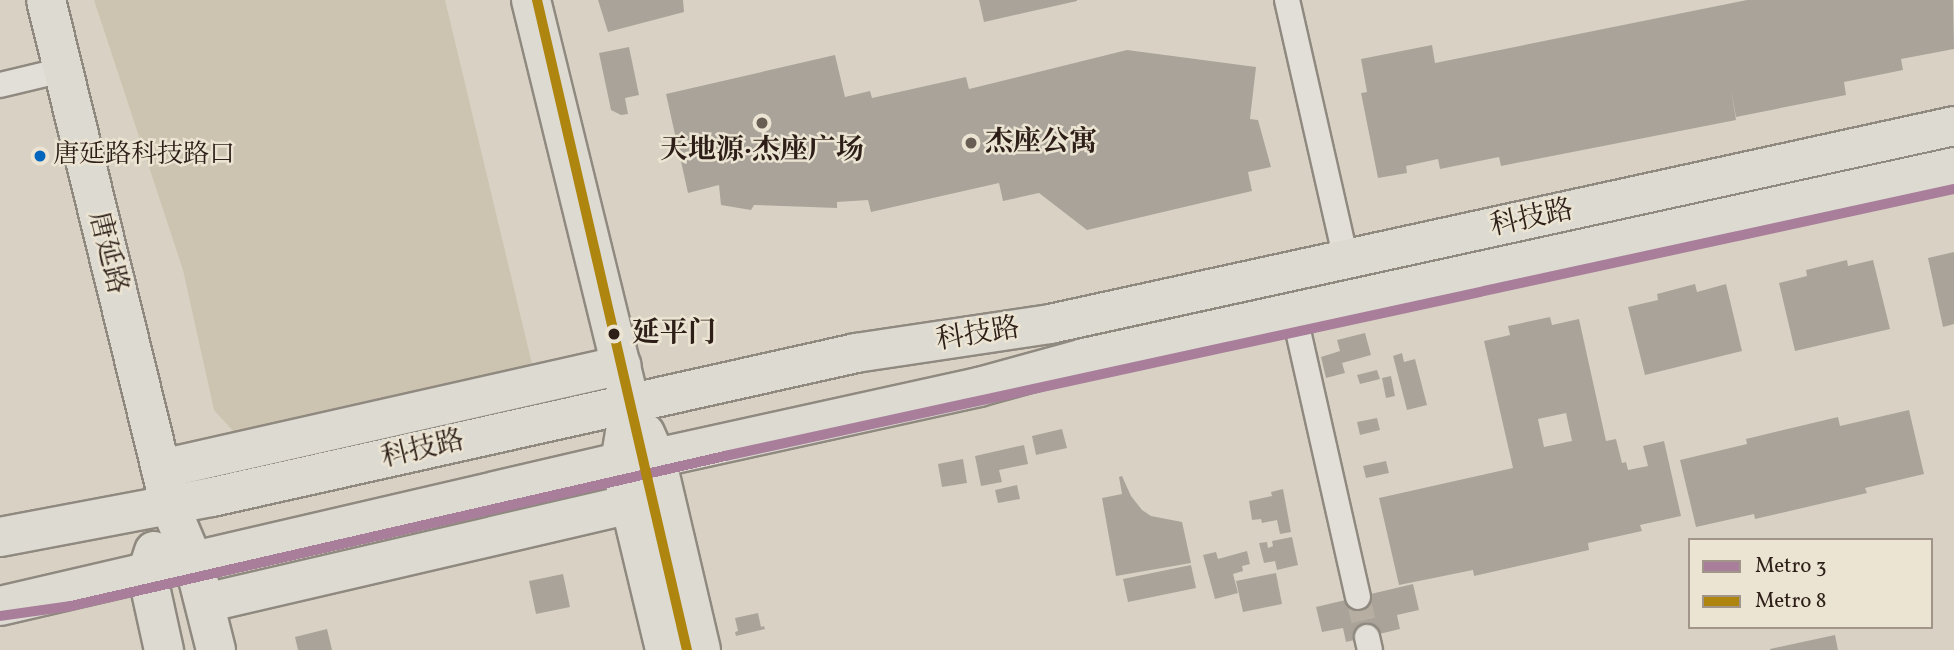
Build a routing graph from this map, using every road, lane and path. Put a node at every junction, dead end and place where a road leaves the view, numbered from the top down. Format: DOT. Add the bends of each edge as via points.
graph roads {
  1 [pos="46,0"];
  2 [pos="531,0"];
  3 [pos="1287,0"];
  4 [pos="63,70"];
  5 [pos="0,85"];
  6 [pos="1954,126"];
  7 [pos="1954,167"];
  8 [pos="1346,260"];
  9 [pos="1294,313"];
  10 [pos="621,365"];
  11 [pos="630,403"];
  12 [pos="638,460"];
  13 [pos="161,469"];
  14 [pos="170,506"];
  15 [pos="619,507"];
  16 [pos="0,537"];
  17 [pos="194,563"];
  18 [pos="147,573"];
  19 [pos="1358,597"];
  20 [pos="205,603"];
  21 [pos="0,606"];
  22 [pos="164,650"];
  23 [pos="216,650"];
  24 [pos="642,650"];
  25 [pos="665,650"];
  26 [pos="701,650"];
  1 -- 4 [label="main road, 唐延路"];
  2 -- 10 [label="main road"];
  3 -- 8 [label="street"];
  4 -- 5 [label="street"];
  4 -- 13 [label="main road, 唐延路"];
  6 -- 8 [label="main road, 科技路"];
  7 -- 9 [label="main road, 科技路"];
  8 -- 11 [label="main road, 科技路" via="1050,324 856,353"];
  9 -- 12 [label="main road, 科技路"];
  9 -- 19 [label="street"];
  10 -- 11 [label="main road"];
  10 -- 13 [label="main road"];
  11 -- 12 [label="main road"];
  11 -- 14 [label="main road, 科技路"];
  12 -- 15 [label="main road"];
  12 -- 17 [label="main road, 科技路"];
  12 -- 26 [label="main road"];
  13 -- 14 [label="main road, 唐延路"];
  14 -- 16 [label="main road, 科技路"];
  14 -- 17 [label="main road, 唐延路"];
  14 -- 18 [label="main road"];
  15 -- 20 [label="main road"];
  15 -- 24 [label="main road"];
  15 -- 25 [label="main road"];
  17 -- 18 [label="main road, 科技路"];
  17 -- 20 [label="main road, 唐延路"];
  18 -- 21 [label="main road, 科技路"];
  18 -- 22 [label="main road"];
  20 -- 23 [label="main road, 唐延路"];
}
